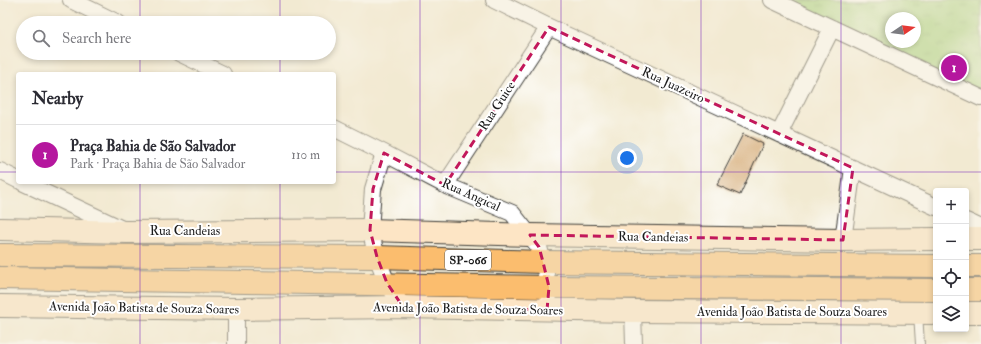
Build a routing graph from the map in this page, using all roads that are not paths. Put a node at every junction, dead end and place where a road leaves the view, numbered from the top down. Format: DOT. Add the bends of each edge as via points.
graph roads {
  1 [pos="70,0"];
  2 [pos="494,0"];
  3 [pos="772,0"];
  4 [pos="103,16"];
  5 [pos="549,28"];
  6 [pos="832,28"];
  7 [pos="194,60"];
  8 [pos="219,72"];
  9 [pos="981,98"];
  10 [pos="336,129"];
  11 [pos="779,134"];
  12 [pos="384,153"];
  13 [pos="853,168"];
  14 [pos="0,171"];
  15 [pos="16,179"];
  16 [pos="26,184"];
  17 [pos="445,185"];
  18 [pos="933,206"];
  19 [pos="969,222"];
  20 [pos="981,228"];
  21 [pos="0,229"];
  22 [pos="370,230"];
  23 [pos="127,232"];
  24 [pos="530,235"];
  25 [pos="933,239"];
  26 [pos="969,239"];
  27 [pos="981,239"];
  28 [pos="843,240"];
  29 [pos="0,255"];
  30 [pos="377,257"];
  31 [pos="544,262"];
  32 [pos="933,266"];
  33 [pos="969,266"];
  34 [pos="981,266"];
  35 [pos="0,278"];
  36 [pos="387,283"];
  37 [pos="548,287"];
  38 [pos="933,290"];
  39 [pos="969,290"];
  40 [pos="981,290"];
  41 [pos="0,306"];
  42 [pos="403,307"];
  43 [pos="236,309"];
  44 [pos="547,310"];
  45 [pos="633,311"];
  46 [pos="927,313"];
  47 [pos="969,313"];
  48 [pos="981,313"];
  49 [pos="236,344"];
  50 [pos="634,344"];
  51 [pos="920,344"];
  1 -- 4 [label="street"];
  2 -- 5 [label="street, Rua Juazeiro"];
  3 -- 6 [label="street"];
  5 -- 11 [label="street, Rua Juazeiro"];
  5 -- 17 [label="street, Rua Guice"];
  6 -- 9 [label="street"];
  6 -- 11 [label="street"];
  7 -- 8 [label="street"];
  10 -- 12 [label="street, Rua Angical"];
  11 -- 13 [label="street, Rua Juazeiro"];
  12 -- 17 [label="street, Rua Angical"];
  12 -- 22 [label="street" via="373,189"];
  13 -- 18 [label="street, Rua Juazeiro"];
  13 -- 28 [label="street"];
  14 -- 15 [label="street"];
  16 -- 23 [label="street"];
  17 -- 24 [label="street, Rua Angical" via="512,213"];
  19 -- 20 [label="street"];
  21 -- 23 [label="main road, Rua Candeias"];
  22 -- 23 [label="main road, Rua Candeias"];
  22 -- 24 [label="main road, Rua Candeias"];
  22 -- 30 [label="street"];
  24 -- 28 [label="main road, Rua Candeias"];
  24 -- 31 [label="street, Rua Angical" via="539,247"];
  25 -- 28 [label="main road, Rua Candeias"];
  26 -- 27 [label="main road"];
  29 -- 30 [label="main road, SP-066"];
  30 -- 31 [label="main road, SP-066"];
  30 -- 36 [label="street"];
  31 -- 32 [label="main road, SP-066"];
  31 -- 37 [label="street, Rua Angical"];
  33 -- 34 [label="main road"];
  35 -- 36 [label="main road, SP-066"];
  36 -- 37 [label="main road, SP-066"];
  36 -- 42 [label="street"];
  37 -- 38 [label="main road, SP-066"];
  37 -- 44 [label="street, Rua Angical"];
  39 -- 40 [label="main road"];
  41 -- 43 [label="main road, Avenida João Batista de Souza Soares"];
  42 -- 43 [label="main road, Avenida João Batista de Souza Soares"];
  42 -- 44 [label="main road, Avenida João Batista de Souza Soares"];
  43 -- 49 [label="street"];
  44 -- 45 [label="main road, Avenida João Batista de Souza Soares"];
  45 -- 46 [label="main road, Avenida João Batista de Souza Soares"];
  45 -- 50 [label="street"];
  46 -- 51 [label="lane"];
  47 -- 48 [label="main road"];
}
